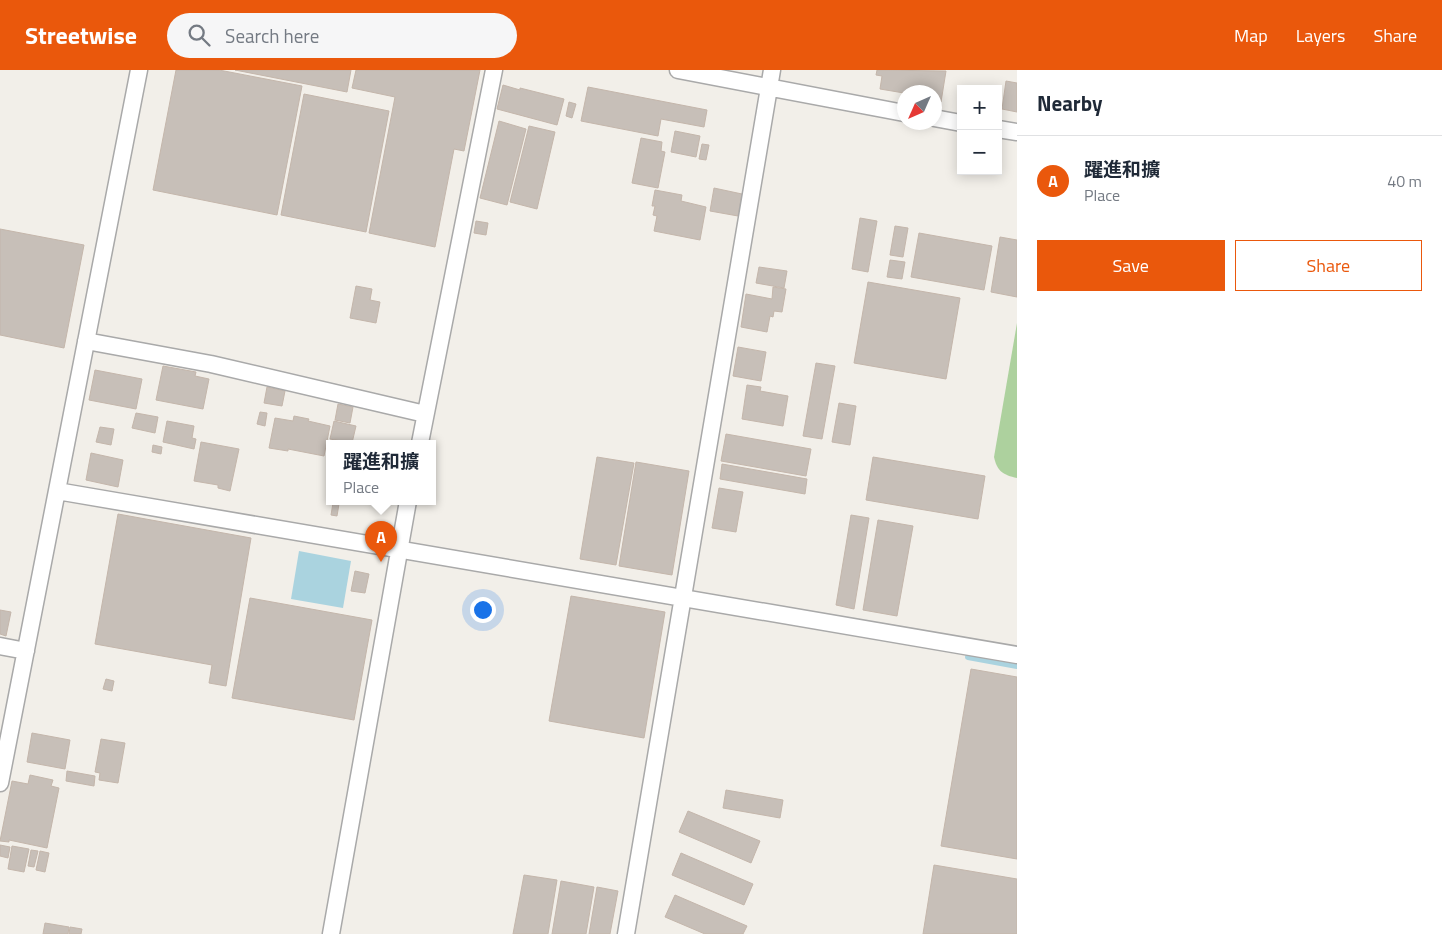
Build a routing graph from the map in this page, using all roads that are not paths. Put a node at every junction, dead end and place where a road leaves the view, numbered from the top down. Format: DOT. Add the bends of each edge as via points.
graph roads {
  1 [pos="139,70"];
  2 [pos="494,70"];
  3 [pos="678,70"];
  4 [pos="772,70"];
  5 [pos="769,88"];
  6 [pos="897,112"];
  7 [pos="942,119"];
  8 [pos="957,122"];
  9 [pos="1002,130"];
  10 [pos="1017,132"];
  11 [pos="86,341"];
  12 [pos="425,414"];
  13 [pos="421,440"];
  14 [pos="57,491"];
  15 [pos="407,505"];
  16 [pos="399,550"];
  17 [pos="683,598"];
  18 [pos="0,646"];
  19 [pos="26,651"];
  20 [pos="1017,655"];
  21 [pos="0,783"];
  22 [pos="332,934"];
  23 [pos="626,934"];
  1 -- 11 [label="street"];
  2 -- 12 [label="street"];
  3 -- 5 [label="street"];
  4 -- 5 [label="street"];
  5 -- 6 [label="street"];
  5 -- 17 [label="street"];
  7 -- 8 [label="street"];
  9 -- 10 [label="street"];
  11 -- 12 [label="street" via="212,364"];
  11 -- 14 [label="street"];
  12 -- 13 [label="street"];
  14 -- 16 [label="street"];
  14 -- 19 [label="street"];
  15 -- 16 [label="street"];
  16 -- 17 [label="street"];
  16 -- 22 [label="street"];
  17 -- 20 [label="street"];
  17 -- 23 [label="street"];
  18 -- 19 [label="street"];
  19 -- 21 [label="street"];
}
